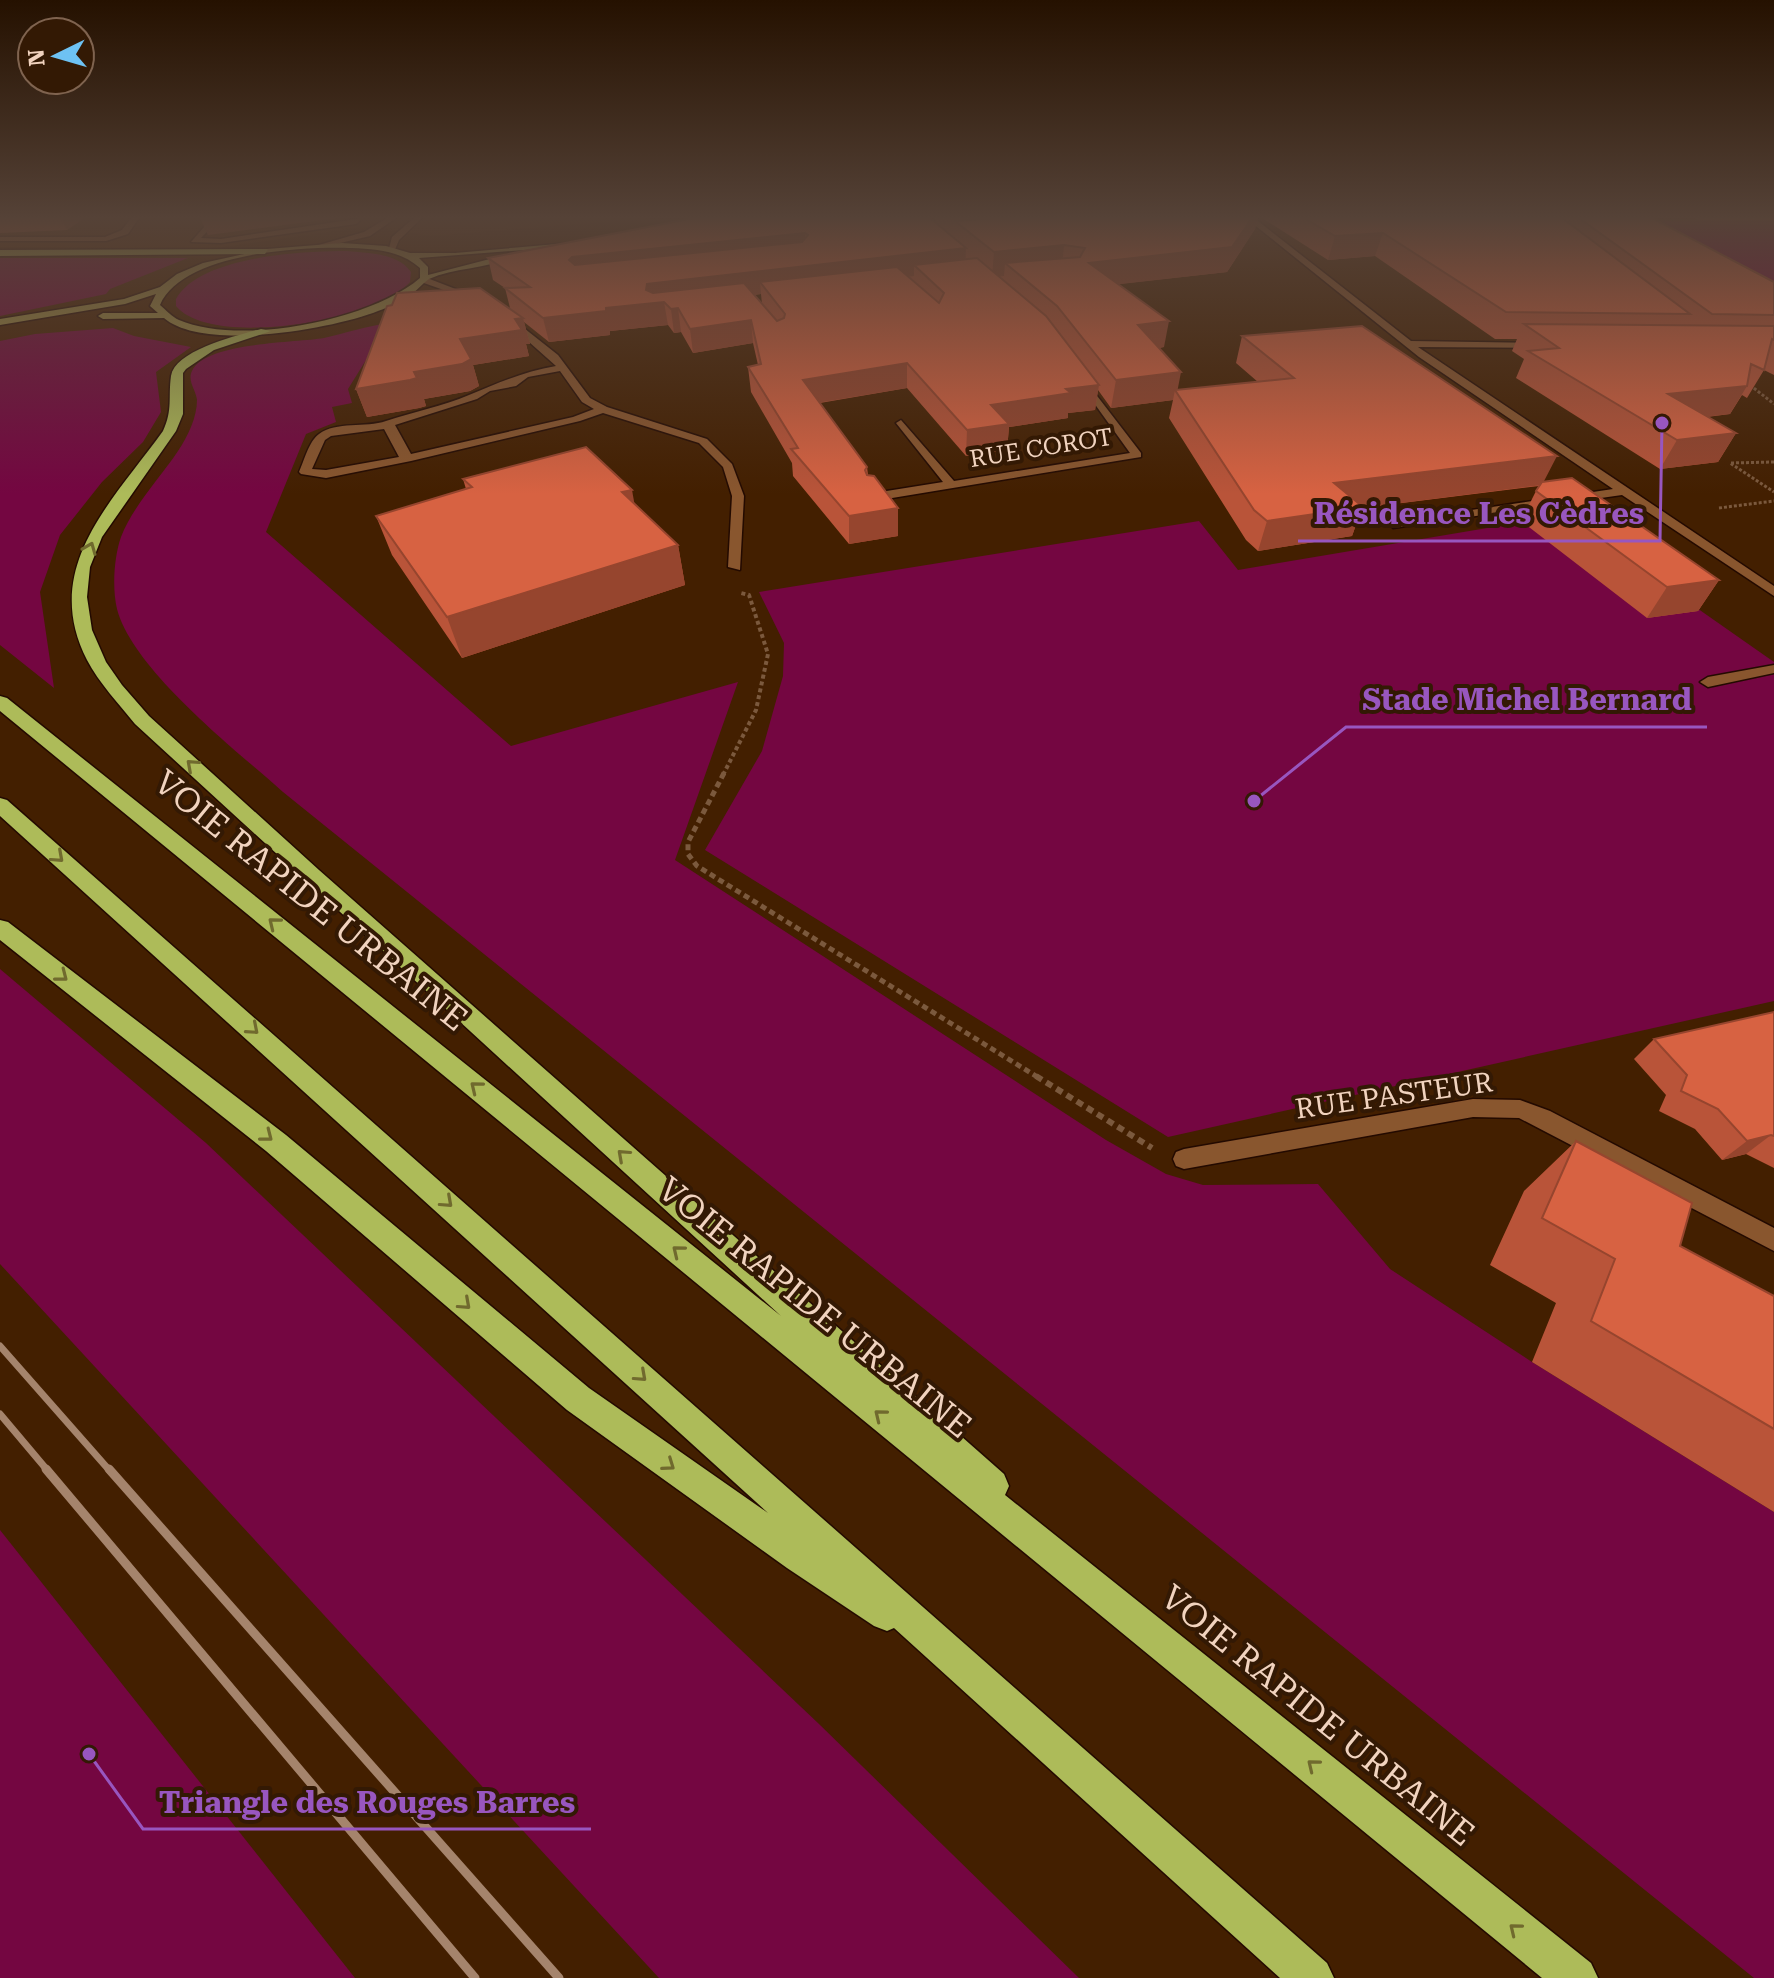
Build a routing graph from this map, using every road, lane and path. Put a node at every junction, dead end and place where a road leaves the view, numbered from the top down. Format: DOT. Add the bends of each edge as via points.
graph roads {
  1 [pos="70,310"];
  2 [pos="159,310"];
  3 [pos="375,310"];
  4 [pos="1365,310"];
  5 [pos="499,312"];
  6 [pos="162,316"];
  7 [pos="0,322"];
  8 [pos="265,331"];
  9 [pos="0,332"];
  10 [pos="1407,344"];
  11 [pos="1560,345"];
  12 [pos="562,368"];
  13 [pos="1075,370"];
  14 [pos="1750,385"];
  15 [pos="1774,404"];
  16 [pos="603,409"];
  17 [pos="901,423"];
  18 [pos="386,425"];
  19 [pos="411,458"];
  20 [pos="1774,462"];
  21 [pos="951,485"];
  22 [pos="1624,491"];
  23 [pos="1774,492"];
  24 [pos="874,497"];
  25 [pos="1774,501"];
  26 [pos="1719,508"];
  27 [pos="1397,525"];
  28 [pos="735,562"];
  29 [pos="1774,592"];
  30 [pos="1770,674"];
  31 [pos="1708,682"];
  32 [pos="0,702"];
  33 [pos="0,805"];
  34 [pos="0,928"];
  35 [pos="1184,1159"];
  36 [pos="1774,1240"];
  37 [pos="954,1656"];
  38 [pos="1224,1693"];
  39 [pos="1312,1978"];
  40 [pos="1576,1978"];
  1 -- 7 [label="main road"];
  2 -- 6 [label="main road"];
  3 -- 8 [label="main road" via="320,325"];
  4 -- 10 [label="street"];
  5 -- 12 [label="street" via="541,343"];
  6 -- 8 [label="main road" via="201,329"];
  6 -- 9 [label="main road" via="101,316"];
  38 -- 8 [label="highway, one-way" via="311,875 142,720 97,662 83,630 82,567 94,537 169,431 177,414 177,373 210,348"];
  10 -- 11 [label="street"];
  10 -- 22 [label="street"];
  12 -- 16 [label="street" via="586,400"];
  12 -- 18 [label="street" via="525,374 512,384"];
  13 -- 21 [label="street, RUE COROT" via="1137,455"];
  14 -- 15 [label="path"];
  16 -- 19 [label="street"];
  16 -- 28 [label="street" via="703,441 728,466 738,496"];
  17 -- 21 [label="street, RUE COROT"];
  18 -- 19 [label="street" via="404,456"];
  18 -- 19 [label="street" via="323,435 305,472 326,474"];
  20 -- 23 [label="path" via="1730,463"];
  21 -- 24 [label="street, RUE COROT"];
  22 -- 27 [label="street"];
  22 -- 29 [label="street"];
  25 -- 26 [label="path"];
  28 -- 35 [label="path" via="724,567 725,577 749,595 768,654 756,710 688,842 688,854 697,866 1163,1155"];
  30 -- 31 [label="street"];
  38 -- 32 [label="highway, VOIE RAPIDE URBAINE, one-way"];
  33 -- 37 [label="highway, one-way"];
  34 -- 37 [label="highway, one-way" via="287,1152 578,1399 799,1556"];
  35 -- 36 [label="street, RUE PASTEUR" via="1473,1108 1520,1109"];
  37 -- 39 [label="highway"];
  40 -- 38 [label="highway, VOIE RAPIDE URBAINE, one-way"];
}
